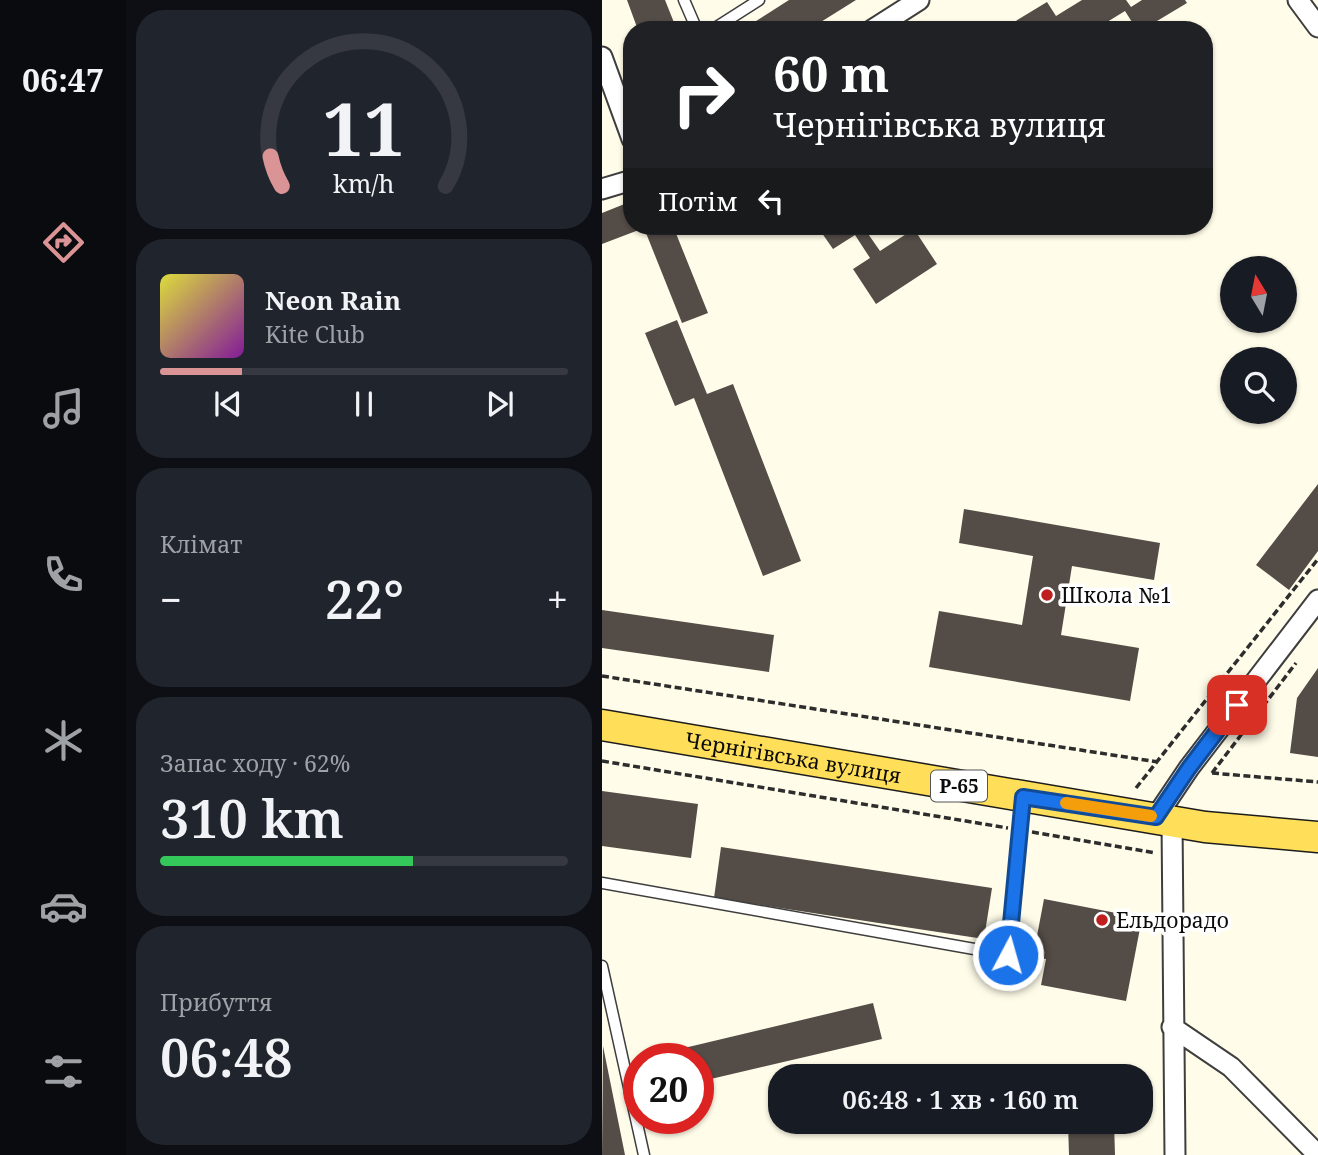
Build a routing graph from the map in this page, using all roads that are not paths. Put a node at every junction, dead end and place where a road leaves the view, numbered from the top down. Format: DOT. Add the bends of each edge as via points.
graph roads {
  1 [pos="684,0"];
  2 [pos="759,0"];
  3 [pos="919,0"];
  4 [pos="1298,0"];
  5 [pos="693,21"];
  6 [pos="726,21"];
  7 [pos="886,21"];
  8 [pos="1318,27"];
  9 [pos="602,57"];
  10 [pos="623,114"];
  11 [pos="623,183"];
  12 [pos="602,189"];
  13 [pos="1318,600"];
  14 [pos="602,725"];
  15 [pos="1023,797"];
  16 [pos="1164,819"];
  17 [pos="1318,837"];
  18 [pos="602,884"];
  19 [pos="602,966"];
  20 [pos="1172,1027"];
  21 [pos="644,1155"];
  22 [pos="1175,1155"];
  23 [pos="1318,1155"];
  1 -- 5 [label="lane"];
  2 -- 6 [label="lane"];
  3 -- 7 [label="street"];
  4 -- 8 [label="street"];
  9 -- 10 [label="street"];
  11 -- 12 [label="street"];
  13 -- 16 [label="street" via="1189,768"];
  14 -- 15 [label="main road, Чернігівська вулиця / Р-65"];
  15 -- 16 [label="main road, Чернігівська вулиця / Р-65"];
  15 -- 18 [label="lane" via="1008,955"];
  16 -- 17 [label="main road, Чернігівська вулиця / Р-65"];
  16 -- 20 [label="street" via="1172,855"];
  19 -- 21 [label="lane"];
  20 -- 22 [label="street"];
  20 -- 23 [label="street" via="1231,1067"];
}
